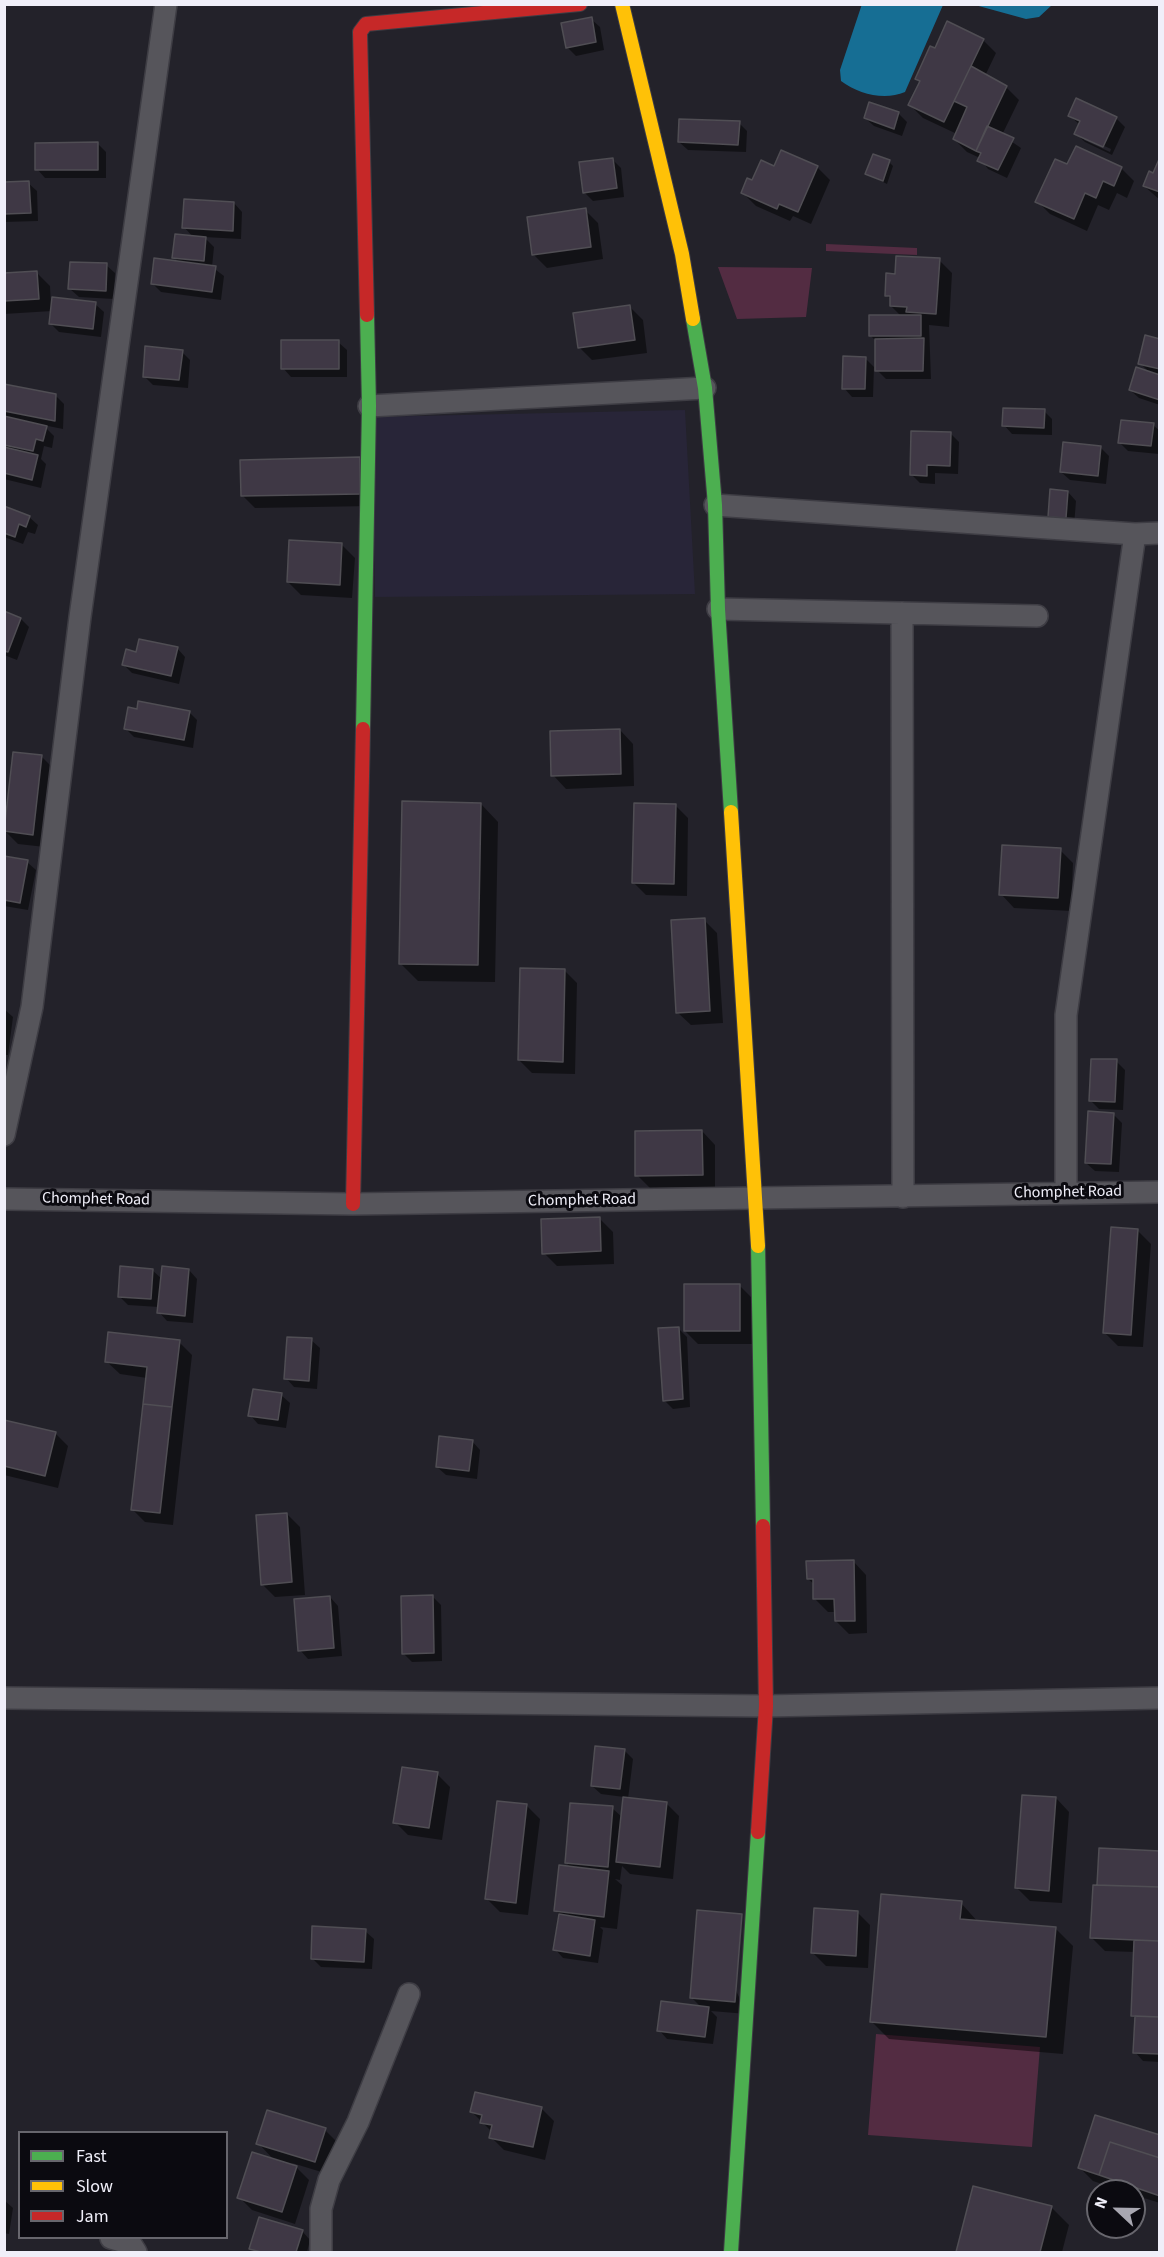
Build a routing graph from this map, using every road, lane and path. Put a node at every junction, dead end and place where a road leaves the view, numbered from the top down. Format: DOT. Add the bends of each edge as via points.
graph roads {
  1 [pos="166,4"];
  2 [pos="580,4"];
  3 [pos="622,4"];
  4 [pos="705,388"];
  5 [pos="369,406"];
  6 [pos="715,505"];
  7 [pos="1160,533"];
  8 [pos="1135,534"];
  9 [pos="718,609"];
  10 [pos="902,613"];
  11 [pos="1037,616"];
  12 [pos="4,1135"];
  13 [pos="1160,1192"];
  14 [pos="1066,1193"];
  15 [pos="903,1197"];
  16 [pos="4,1199"];
  17 [pos="757,1199"];
  18 [pos="353,1204"];
  19 [pos="4,1698"];
  20 [pos="1160,1698"];
  21 [pos="766,1706"];
  22 [pos="409,1994"];
  23 [pos="114,2239"];
  24 [pos="136,2253"];
  25 [pos="321,2253"];
  26 [pos="731,2253"];
  1 -- 12 [label="street" via="80,617 32,1007"];
  2 -- 5 [label="street" via="366,24 360,32"];
  3 -- 4 [label="street" via="682,254"];
  4 -- 5 [label="street"];
  4 -- 6 [label="street"];
  5 -- 18 [label="street"];
  6 -- 8 [label="street"];
  6 -- 9 [label="street"];
  7 -- 8 [label="street"];
  8 -- 14 [label="street" via="1066,1015"];
  9 -- 10 [label="street"];
  9 -- 17 [label="street"];
  10 -- 11 [label="street"];
  10 -- 15 [label="street"];
  13 -- 14 [label="street, Chomphet Road"];
  14 -- 15 [label="street, Chomphet Road"];
  15 -- 17 [label="street, Chomphet Road"];
  16 -- 18 [label="street, Chomphet Road"];
  17 -- 18 [label="street, Chomphet Road"];
  17 -- 21 [label="street"];
  19 -- 21 [label="street"];
  20 -- 21 [label="street"];
  21 -- 26 [label="street"];
  22 -- 25 [label="street" via="358,2122 329,2180 321,2209"];
  23 -- 24 [label="street" via="131,2244"];
}
